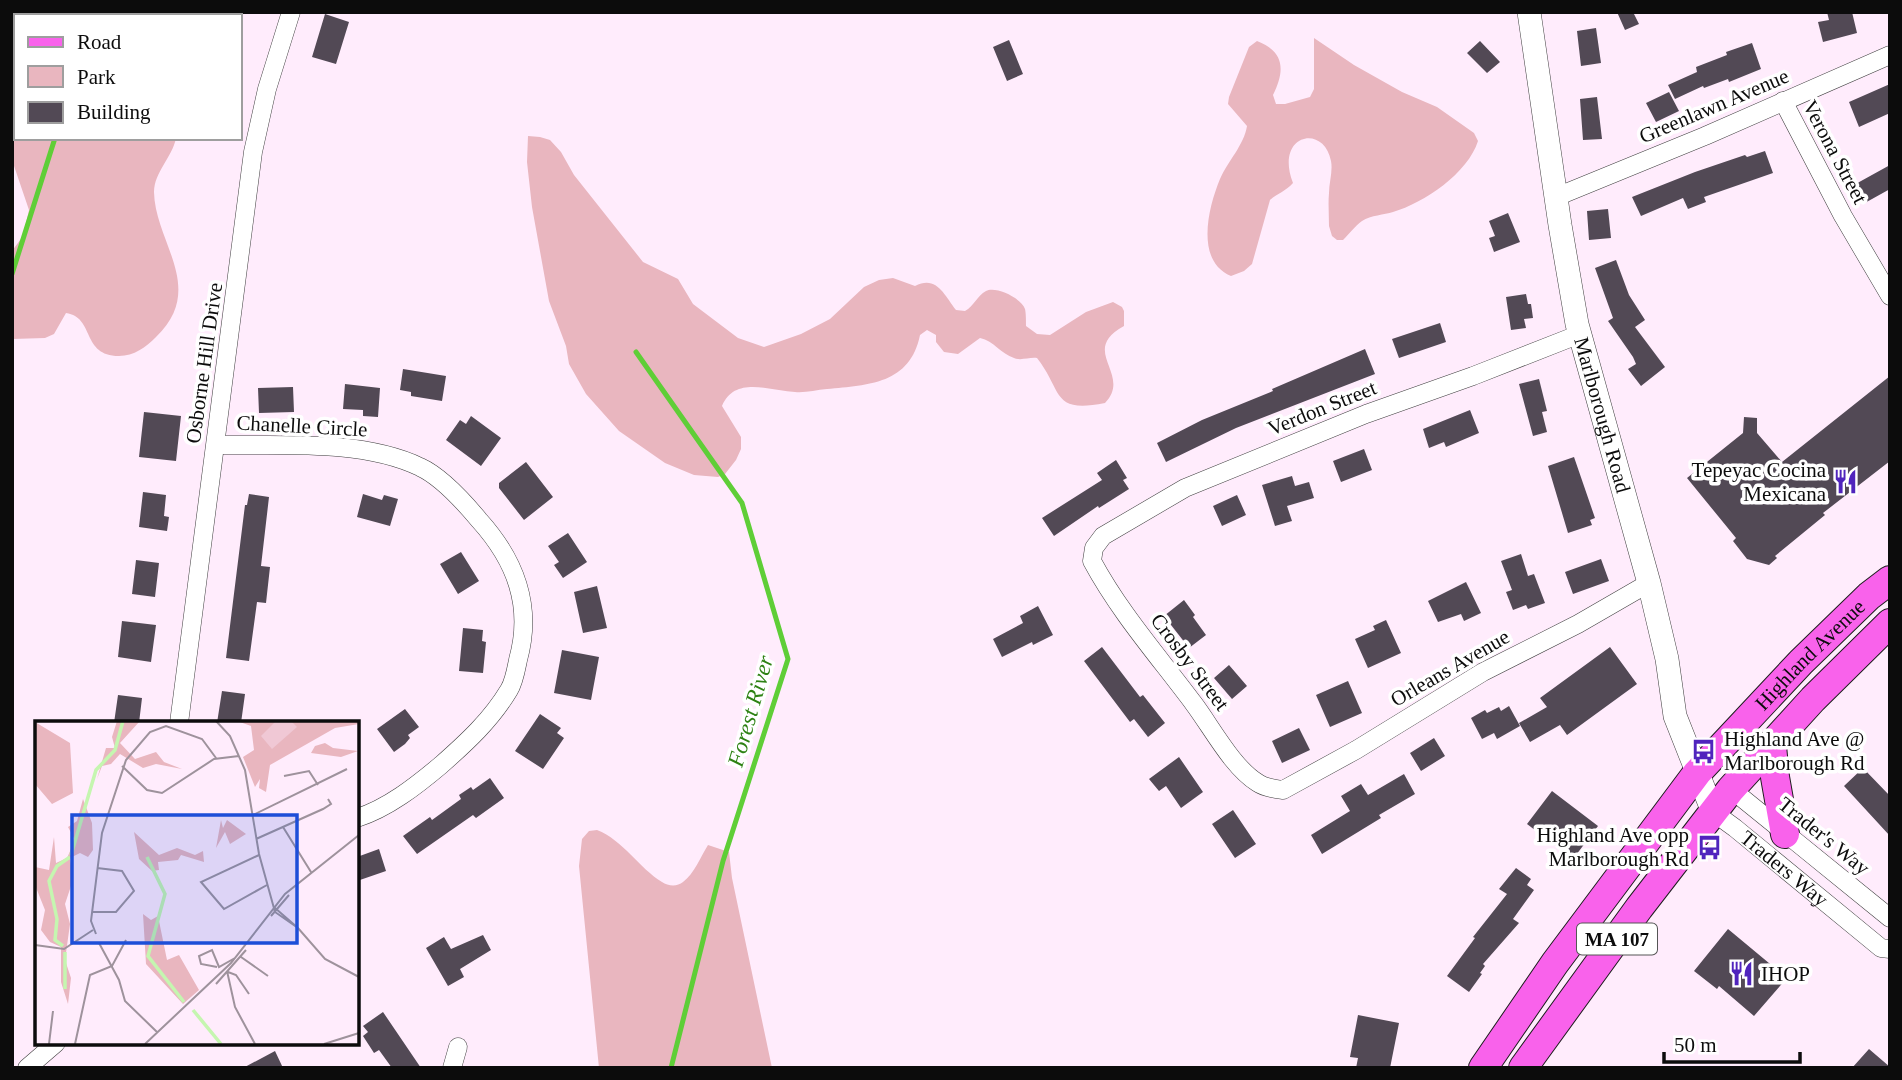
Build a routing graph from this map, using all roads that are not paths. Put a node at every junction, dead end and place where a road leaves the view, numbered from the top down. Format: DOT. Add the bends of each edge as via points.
graph roads {
  1 [pos="291,12"];
  2 [pos="1529,12"];
  3 [pos="1890,55"];
  4 [pos="1783,101"];
  5 [pos="1556,197"];
  6 [pos="1890,296"];
  7 [pos="1580,334"];
  8 [pos="216,445"];
  9 [pos="1094,548"];
  10 [pos="1890,580"];
  11 [pos="1649,583"];
  12 [pos="1890,623"];
  13 [pos="179,721"];
  14 [pos="1772,746"];
  15 [pos="1697,773"];
  16 [pos="1273,789"];
  17 [pos="1731,789"];
  18 [pos="1713,812"];
  19 [pos="359,817"];
  20 [pos="1786,834"];
  21 [pos="1890,918"];
  22 [pos="1890,948"];
  23 [pos="54,1045"];
  24 [pos="458,1047"];
  25 [pos="27,1068"];
  26 [pos="452,1068"];
  27 [pos="1483,1068"];
  28 [pos="1524,1068"];
  1 -- 8 [label="street, Osborne Hill Drive" via="253,152"];
  2 -- 5 [label="street, Marlborough Road"];
  3 -- 4 [label="street, Greenlawn Avenue"];
  4 -- 5 [label="street, Greenlawn Avenue"];
  4 -- 6 [label="street, Verona Street"];
  5 -- 7 [label="street, Marlborough Road"];
  7 -- 9 [label="street, Verdon Street" via="1185,488 1110,531"];
  7 -- 11 [label="street, Marlborough Road"];
  8 -- 13 [label="street, Osborne Hill Drive"];
  8 -- 19 [label="street, Chanelle Circle" via="374,452 422,467 457,495 495,537 521,585 525,638 510,688 476,735 422,781"];
  9 -- 16 [label="street, Crosby Street" via="1092,561 1100,576 1156,658 1242,769"];
  10 -- 15 [label="main road, Highland Avenue / MA 107" via="1801,662"];
  11 -- 15 [label="street, Marlborough Road" via="1675,716"];
  11 -- 16 [label="street, Orleans Avenue" via="1483,672 1300,783"];
  12 -- 14 [label="main road, Highland Avenue / MA 107"];
  14 -- 17 [label="main road, Highland Avenue / MA 107"];
  14 -- 20 [label="main road"];
  15 -- 17 [label="street"];
  15 -- 18 [label="street"];
  15 -- 27 [label="main road, Highland Avenue / MA 107"];
  17 -- 18 [label="main road, Highland Avenue / MA 107"];
  17 -- 20 [label="street, Trader's Way"];
  18 -- 22 [label="street, Traders Way" via="1881,948"];
  18 -- 28 [label="main road, Highland Avenue / MA 107"];
  20 -- 21 [label="street, Trader's Way"];
  23 -- 25 [label="street"];
  24 -- 26 [label="street"];
}
